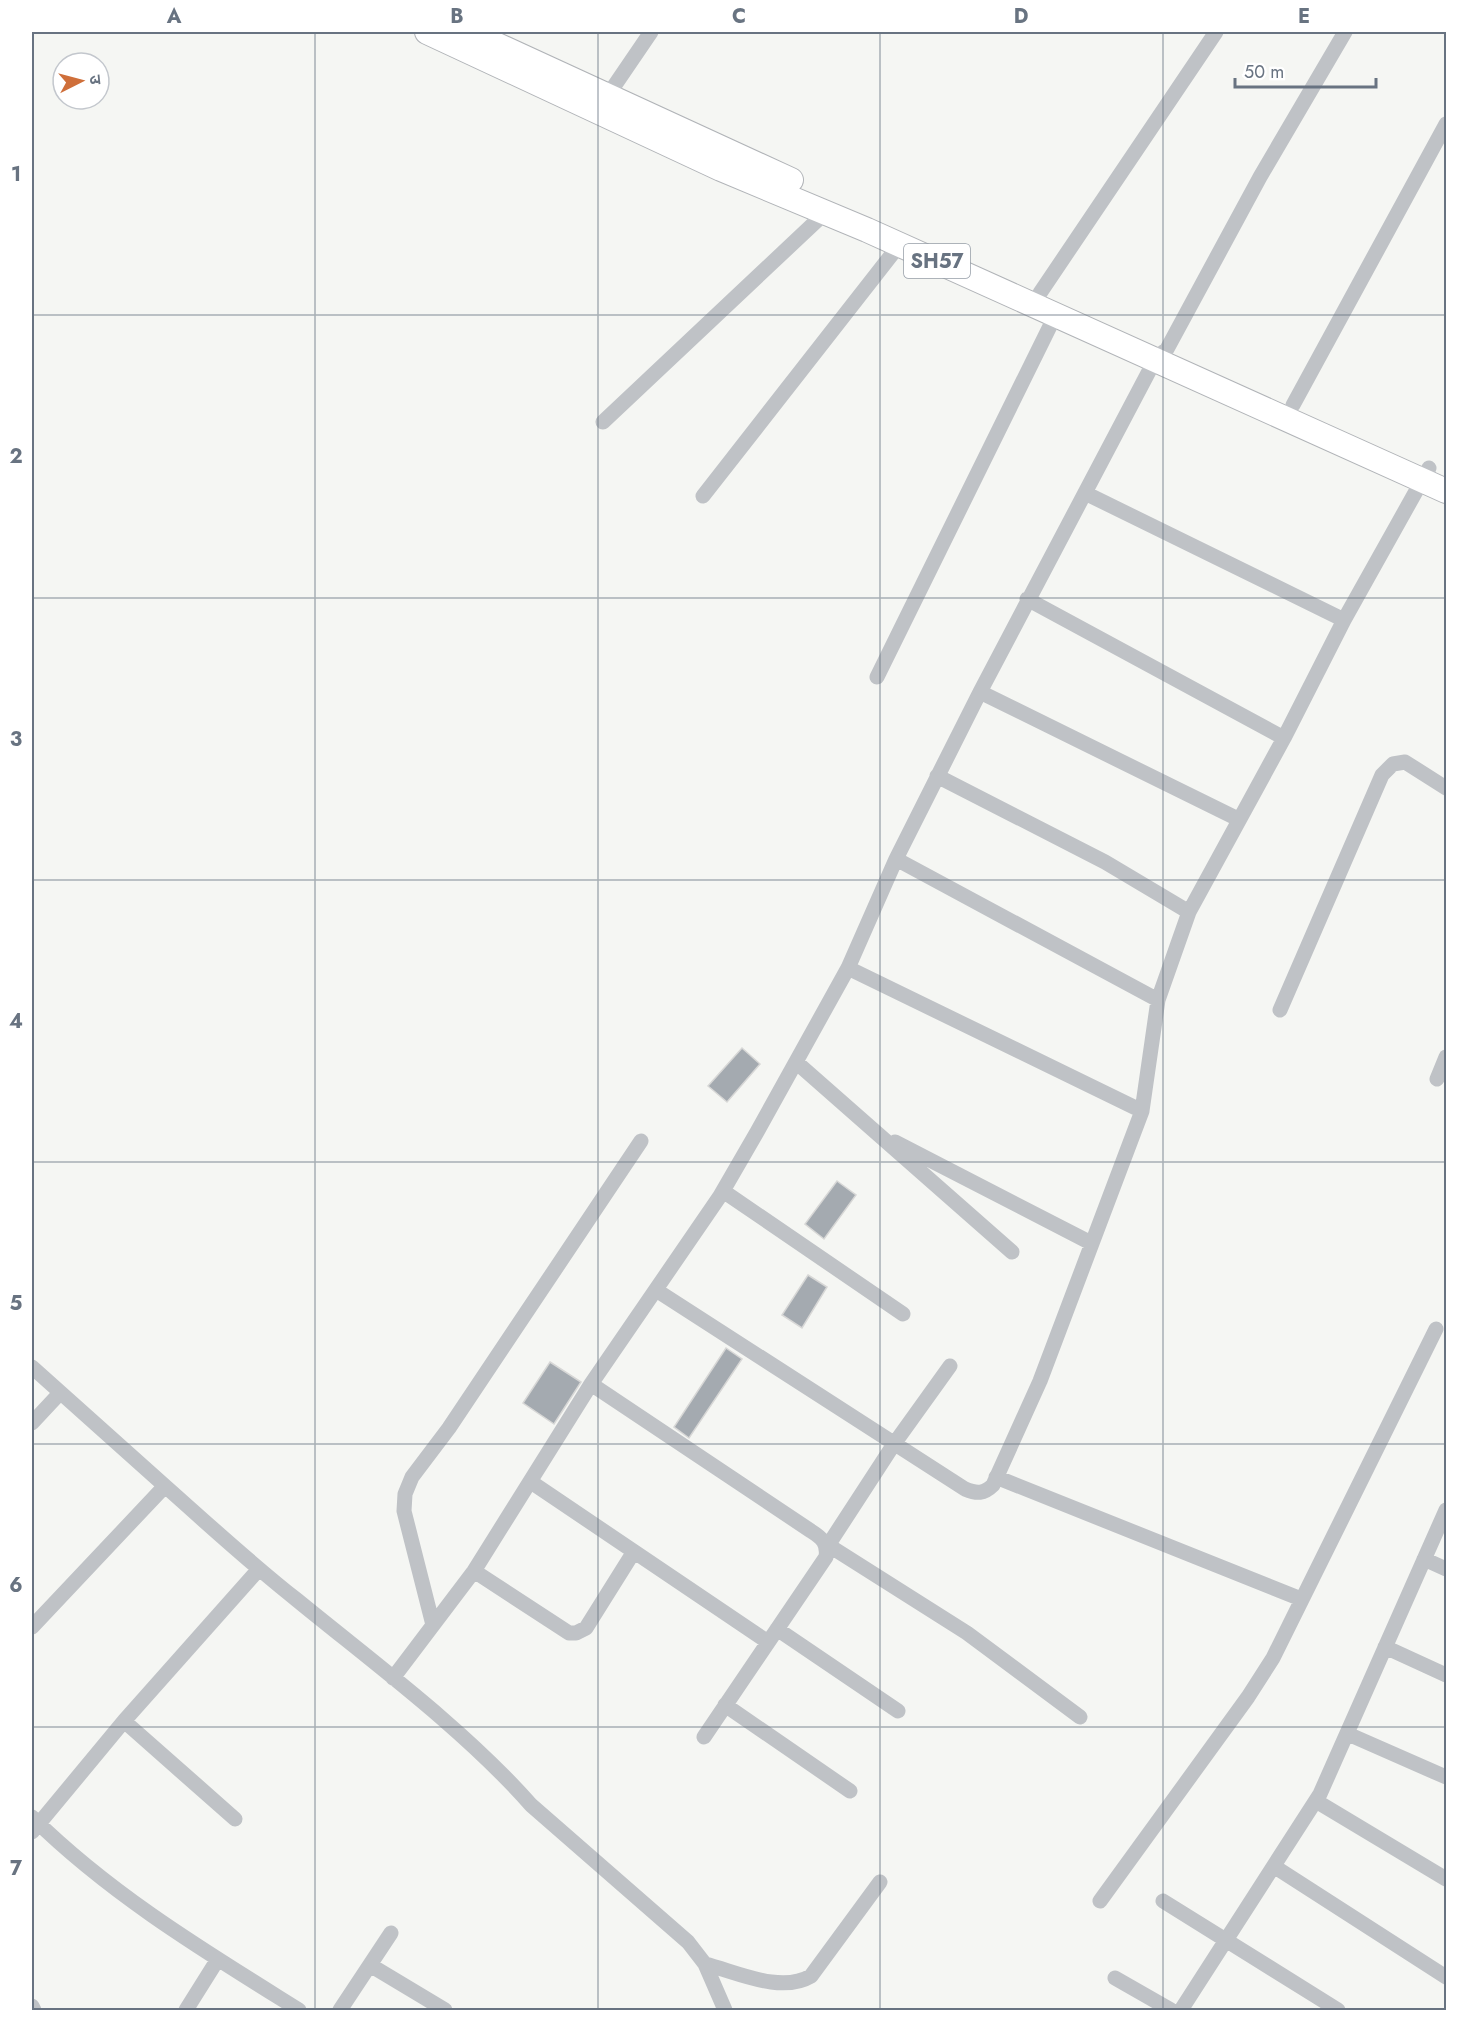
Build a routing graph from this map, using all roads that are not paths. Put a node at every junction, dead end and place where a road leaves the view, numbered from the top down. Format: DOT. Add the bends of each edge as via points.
graph roads {
  1 [pos="427,32"];
  2 [pos="469,32"];
  3 [pos="651,32"];
  4 [pos="1345,32"];
  5 [pos="1213,33"];
  6 [pos="603,103"];
  7 [pos="1446,124"];
  8 [pos="826,212"];
  9 [pos="900,244"];
  10 [pos="1040,293"];
  11 [pos="1056,314"];
  12 [pos="1161,353"];
  13 [pos="1293,405"];
  14 [pos="603,422"];
  15 [pos="1433,475"];
  16 [pos="1446,491"];
  17 [pos="1087,494"];
  18 [pos="703,496"];
  19 [pos="1027,599"];
  20 [pos="1344,620"];
  21 [pos="877,677"];
  22 [pos="980,692"];
  23 [pos="1284,738"];
  24 [pos="937,776"];
  25 [pos="1446,788"];
  26 [pos="1238,819"];
  27 [pos="896,859"];
  28 [pos="1189,912"];
  29 [pos="848,968"];
  30 [pos="1158,1000"];
  31 [pos="1280,1010"];
  32 [pos="1446,1057"];
  33 [pos="796,1062"];
  34 [pos="1437,1079"];
  35 [pos="1142,1111"];
  36 [pos="871,1130"];
  37 [pos="641,1141"];
  38 [pos="723,1191"];
  39 [pos="1091,1243"];
  40 [pos="1012,1252"];
  41 [pos="656,1290"];
  42 [pos="903,1314"];
  43 [pos="1436,1329"];
  44 [pos="950,1366"];
  45 [pos="32,1367"];
  46 [pos="591,1384"];
  47 [pos="60,1393"];
  48 [pos="32,1423"];
  49 [pos="894,1443"];
  50 [pos="996,1477"];
  51 [pos="531,1482"];
  52 [pos="165,1486"];
  53 [pos="1446,1510"];
  54 [pos="828,1546"];
  55 [pos="633,1553"];
  56 [pos="1424,1559"];
  57 [pos="258,1569"];
  58 [pos="1446,1569"];
  59 [pos="474,1571"];
  60 [pos="1301,1599"];
  61 [pos="433,1625"];
  62 [pos="32,1627"];
  63 [pos="777,1629"];
  64 [pos="768,1642"];
  65 [pos="1385,1647"];
  66 [pos="1446,1675"];
  67 [pos="393,1678"];
  68 [pos="725,1705"];
  69 [pos="898,1711"];
  70 [pos="1080,1717"];
  71 [pos="124,1720"];
  72 [pos="1348,1734"];
  73 [pos="704,1737"];
  74 [pos="1446,1776"];
  75 [pos="850,1791"];
  76 [pos="1316,1801"];
  77 [pos="235,1819"];
  78 [pos="34,1825"];
  79 [pos="1275,1867"];
  80 [pos="1446,1879"];
  81 [pos="880,1881"];
  82 [pos="1100,1901"];
  83 [pos="1164,1901"];
  84 [pos="391,1933"];
  85 [pos="1228,1940"];
  86 [pos="218,1959"];
  87 [pos="705,1964"];
  88 [pos="370,1965"];
  89 [pos="1446,1977"];
  90 [pos="1115,1978"];
  91 [pos="32,2006"];
  92 [pos="721,2008"];
  93 [pos="34,2010"];
  94 [pos="186,2010"];
  95 [pos="299,2010"];
  96 [pos="340,2010"];
  97 [pos="445,2010"];
  98 [pos="1170,2010"];
  99 [pos="1181,2010"];
  100 [pos="1338,2010"];
  1 -- 6 [label="main road, SH57"];
  2 -- 6 [label="main road, SH57"];
  3 -- 6 [label="street"];
  4 -- 12 [label="street"];
  5 -- 10 [label="street"];
  6 -- 8 [label="main road, SH57" via="721,169"];
  6 -- 10 [label="main road, SH57" via="725,151"];
  7 -- 13 [label="street"];
  8 -- 9 [label="main road, SH57"];
  8 -- 14 [label="street"];
  9 -- 11 [label="main road, SH57"];
  9 -- 18 [label="street"];
  10 -- 12 [label="main road, SH57"];
  11 -- 12 [label="main road, SH57"];
  11 -- 21 [label="street"];
  12 -- 13 [label="main road, SH57"];
  12 -- 15 [label="main road, SH57"];
  12 -- 17 [label="street"];
  13 -- 15 [label="main road, SH57"];
  15 -- 16 [label="main road, SH57"];
  15 -- 20 [label="street"];
  17 -- 19 [label="street"];
  17 -- 20 [label="street"];
  19 -- 22 [label="street"];
  19 -- 23 [label="street"];
  20 -- 23 [label="street"];
  22 -- 24 [label="street"];
  22 -- 26 [label="street"];
  23 -- 26 [label="street"];
  24 -- 27 [label="street"];
  24 -- 28 [label="street" via="1105,862"];
  25 -- 31 [label="street" via="1405,762 1393,764 1382,775"];
  26 -- 28 [label="street"];
  27 -- 29 [label="street"];
  27 -- 30 [label="street"];
  28 -- 30 [label="street"];
  29 -- 33 [label="street"];
  29 -- 35 [label="street"];
  30 -- 35 [label="street"];
  32 -- 34 [label="street"];
  33 -- 36 [label="street"];
  33 -- 38 [label="street"];
  35 -- 39 [label="street"];
  36 -- 39 [label="street"];
  36 -- 40 [label="street"];
  37 -- 61 [label="street" via="412,1477 404,1511"];
  38 -- 41 [label="street"];
  38 -- 42 [label="street"];
  39 -- 50 [label="street" via="1040,1381"];
  41 -- 46 [label="street"];
  41 -- 49 [label="street"];
  43 -- 60 [label="street"];
  44 -- 49 [label="street"];
  45 -- 47 [label="street"];
  46 -- 51 [label="street"];
  46 -- 54 [label="street"];
  47 -- 48 [label="street"];
  47 -- 52 [label="street"];
  49 -- 50 [label="street" via="973,1492 987,1491"];
  49 -- 54 [label="street"];
  50 -- 60 [label="street"];
  51 -- 55 [label="street"];
  51 -- 59 [label="street"];
  52 -- 57 [label="street"];
  52 -- 62 [label="street"];
  53 -- 56 [label="street"];
  54 -- 63 [label="street" via="826,1557"];
  54 -- 70 [label="street" via="967,1633"];
  55 -- 59 [label="street" via="586,1628 576,1633 569,1633"];
  55 -- 64 [label="street"];
  56 -- 58 [label="street"];
  56 -- 65 [label="street"];
  57 -- 67 [label="street"];
  57 -- 71 [label="street"];
  59 -- 61 [label="street"];
  60 -- 82 [label="street" via="1273,1658 1248,1697"];
  61 -- 67 [label="street"];
  63 -- 64 [label="street"];
  63 -- 69 [label="street"];
  64 -- 68 [label="street"];
  65 -- 66 [label="street"];
  65 -- 72 [label="street"];
  67 -- 87 [label="street" via="688,1942"];
  68 -- 73 [label="street"];
  68 -- 75 [label="street"];
  71 -- 77 [label="street"];
  71 -- 78 [label="street"];
  72 -- 74 [label="street"];
  72 -- 76 [label="street"];
  76 -- 79 [label="street"];
  76 -- 80 [label="street"];
  78 -- 86 [label="street" via="142,1909"];
  79 -- 85 [label="street"];
  79 -- 89 [label="street"];
  81 -- 87 [label="street" via="811,1976 800,1983 786,1985"];
  83 -- 85 [label="street"];
  84 -- 88 [label="street"];
  85 -- 99 [label="street"];
  85 -- 100 [label="street"];
  86 -- 94 [label="street"];
  86 -- 95 [label="street"];
  87 -- 92 [label="street"];
  88 -- 96 [label="street"];
  88 -- 97 [label="street"];
  90 -- 98 [label="street"];
  91 -- 93 [label="street"];
}
